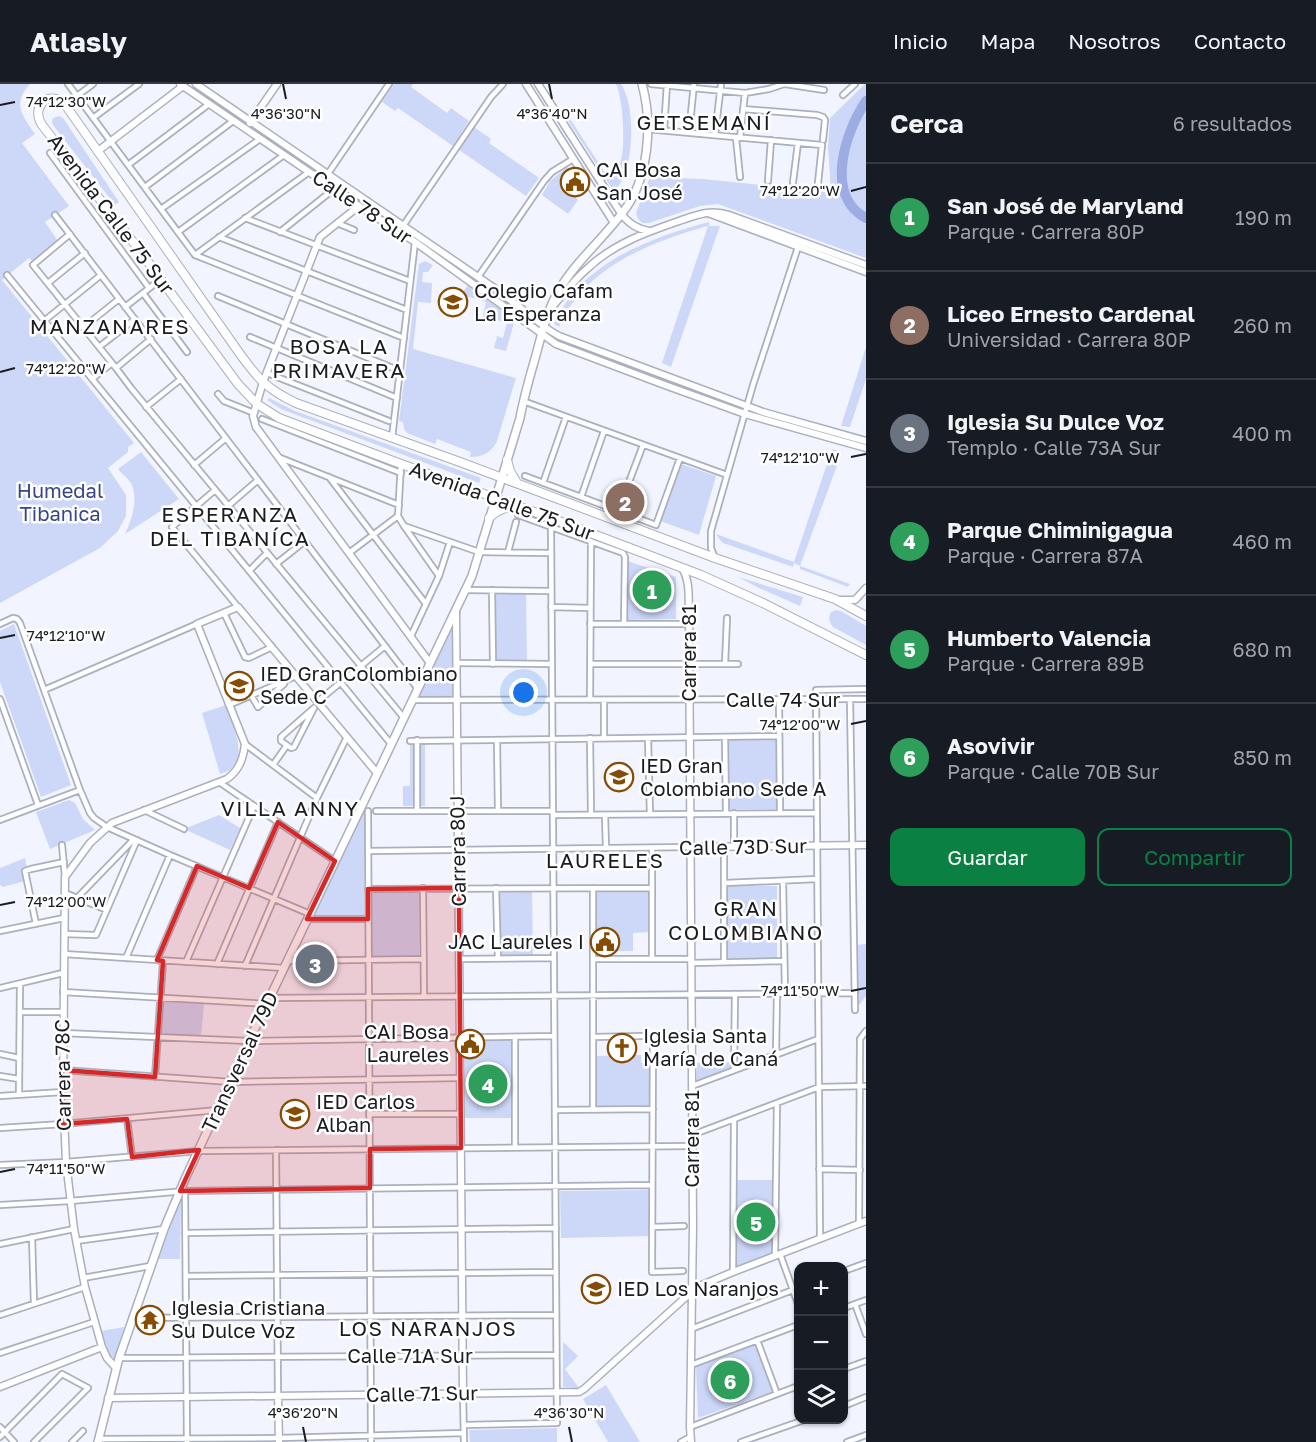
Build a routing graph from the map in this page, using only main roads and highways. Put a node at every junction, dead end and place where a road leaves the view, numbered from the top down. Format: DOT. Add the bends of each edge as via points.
graph roads {
  1 [pos="642,84"];
  2 [pos="523,401"];
  3 [pos="507,460"];
  4 [pos="500,477"];
  5 [pos="518,484"];
  6 [pos="494,497"];
  7 [pos="518,506"];
  8 [pos="489,518"];
  9 [pos="479,552"];
  10 [pos="456,610"];
  11 [pos="866,616"];
  12 [pos="866,655"];
  13 [pos="98,1441"];
  1 -- 2 [label="main road, Carrera 80J" via="647,129 644,169 622,215 562,284 549,311"];
  2 -- 3 [label="main road, Carrera 80J"];
  2 -- 4 [label="main road, Carrera 80J"];
  3 -- 4 [label="main road, Carrera 80J"];
  3 -- 5 [label="main road"];
  4 -- 5 [label="main road, Avenida Calle 75 Sur"];
  4 -- 6 [label="main road, Carrera 80J"];
  4 -- 6 [label="main road, Avenida Calle 75 Sur" via="296,403 263,382 63,103 53,99 42,103 38,111 40,122 257,404 279,418"];
  5 -- 11 [label="main road, Avenida Calle 75 Sur" via="835,599"];
  6 -- 7 [label="main road, Avenida Calle 75 Sur"];
  6 -- 8 [label="main road, Carrera 80J"];
  6 -- 9 [label="main road, Carrera 80J"];
  7 -- 8 [label="main road" via="504,508"];
  7 -- 12 [label="main road, Avenida Calle 75 Sur" via="701,575"];
  8 -- 9 [label="main road, Carrera 80J"];
  9 -- 10 [label="main road, Carrera 80J"];
  10 -- 13 [label="main road, Transversal 79D" via="249,1041 164,1229 118,1358"];
}
